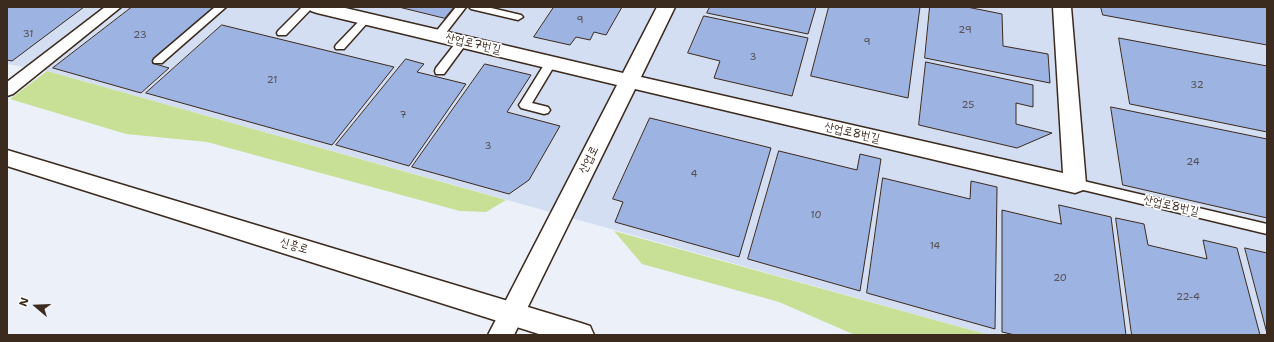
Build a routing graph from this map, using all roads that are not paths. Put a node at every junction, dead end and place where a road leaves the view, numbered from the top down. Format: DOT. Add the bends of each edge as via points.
graph roads {
  1 [pos="114,7"];
  2 [pos="221,7"];
  3 [pos="308,7"];
  4 [pos="317,7"];
  5 [pos="461,7"];
  6 [pos="474,7"];
  7 [pos="666,7"];
  8 [pos="1062,7"];
  9 [pos="518,17"];
  10 [pos="366,18"];
  11 [pos="282,33"];
  12 [pos="438,36"];
  13 [pos="462,42"];
  14 [pos="340,46"];
  15 [pos="158,62"];
  16 [pos="551,63"];
  17 [pos="440,71"];
  18 [pos="629,82"];
  19 [pos="7,90"];
  20 [pos="544,110"];
  21 [pos="7,158"];
  22 [pos="1075,184"];
  23 [pos="1267,229"];
  24 [pos="506,324"];
  25 [pos="581,335"];
  1 -- 19 [label="street"];
  2 -- 15 [label="lane"];
  3 -- 11 [label="lane"];
  4 -- 10 [label="street, 산업로7번길"];
  5 -- 12 [label="lane"];
  6 -- 9 [label="lane"];
  7 -- 18 [label="street, 산업로"];
  8 -- 22 [label="street"];
  10 -- 12 [label="street, 산업로7번길"];
  10 -- 14 [label="lane"];
  12 -- 13 [label="street, 산업로7번길"];
  13 -- 16 [label="street, 산업로7번길"];
  13 -- 17 [label="lane"];
  16 -- 18 [label="street, 산업로7번길"];
  16 -- 20 [label="lane" via="525,105"];
  18 -- 22 [label="street, 산업로8번길"];
  18 -- 24 [label="street, 산업로"];
  21 -- 24 [label="street, 신흥로"];
  22 -- 23 [label="lane, 산업로8번길"];
  24 -- 25 [label="street, 신흥로"];
}
